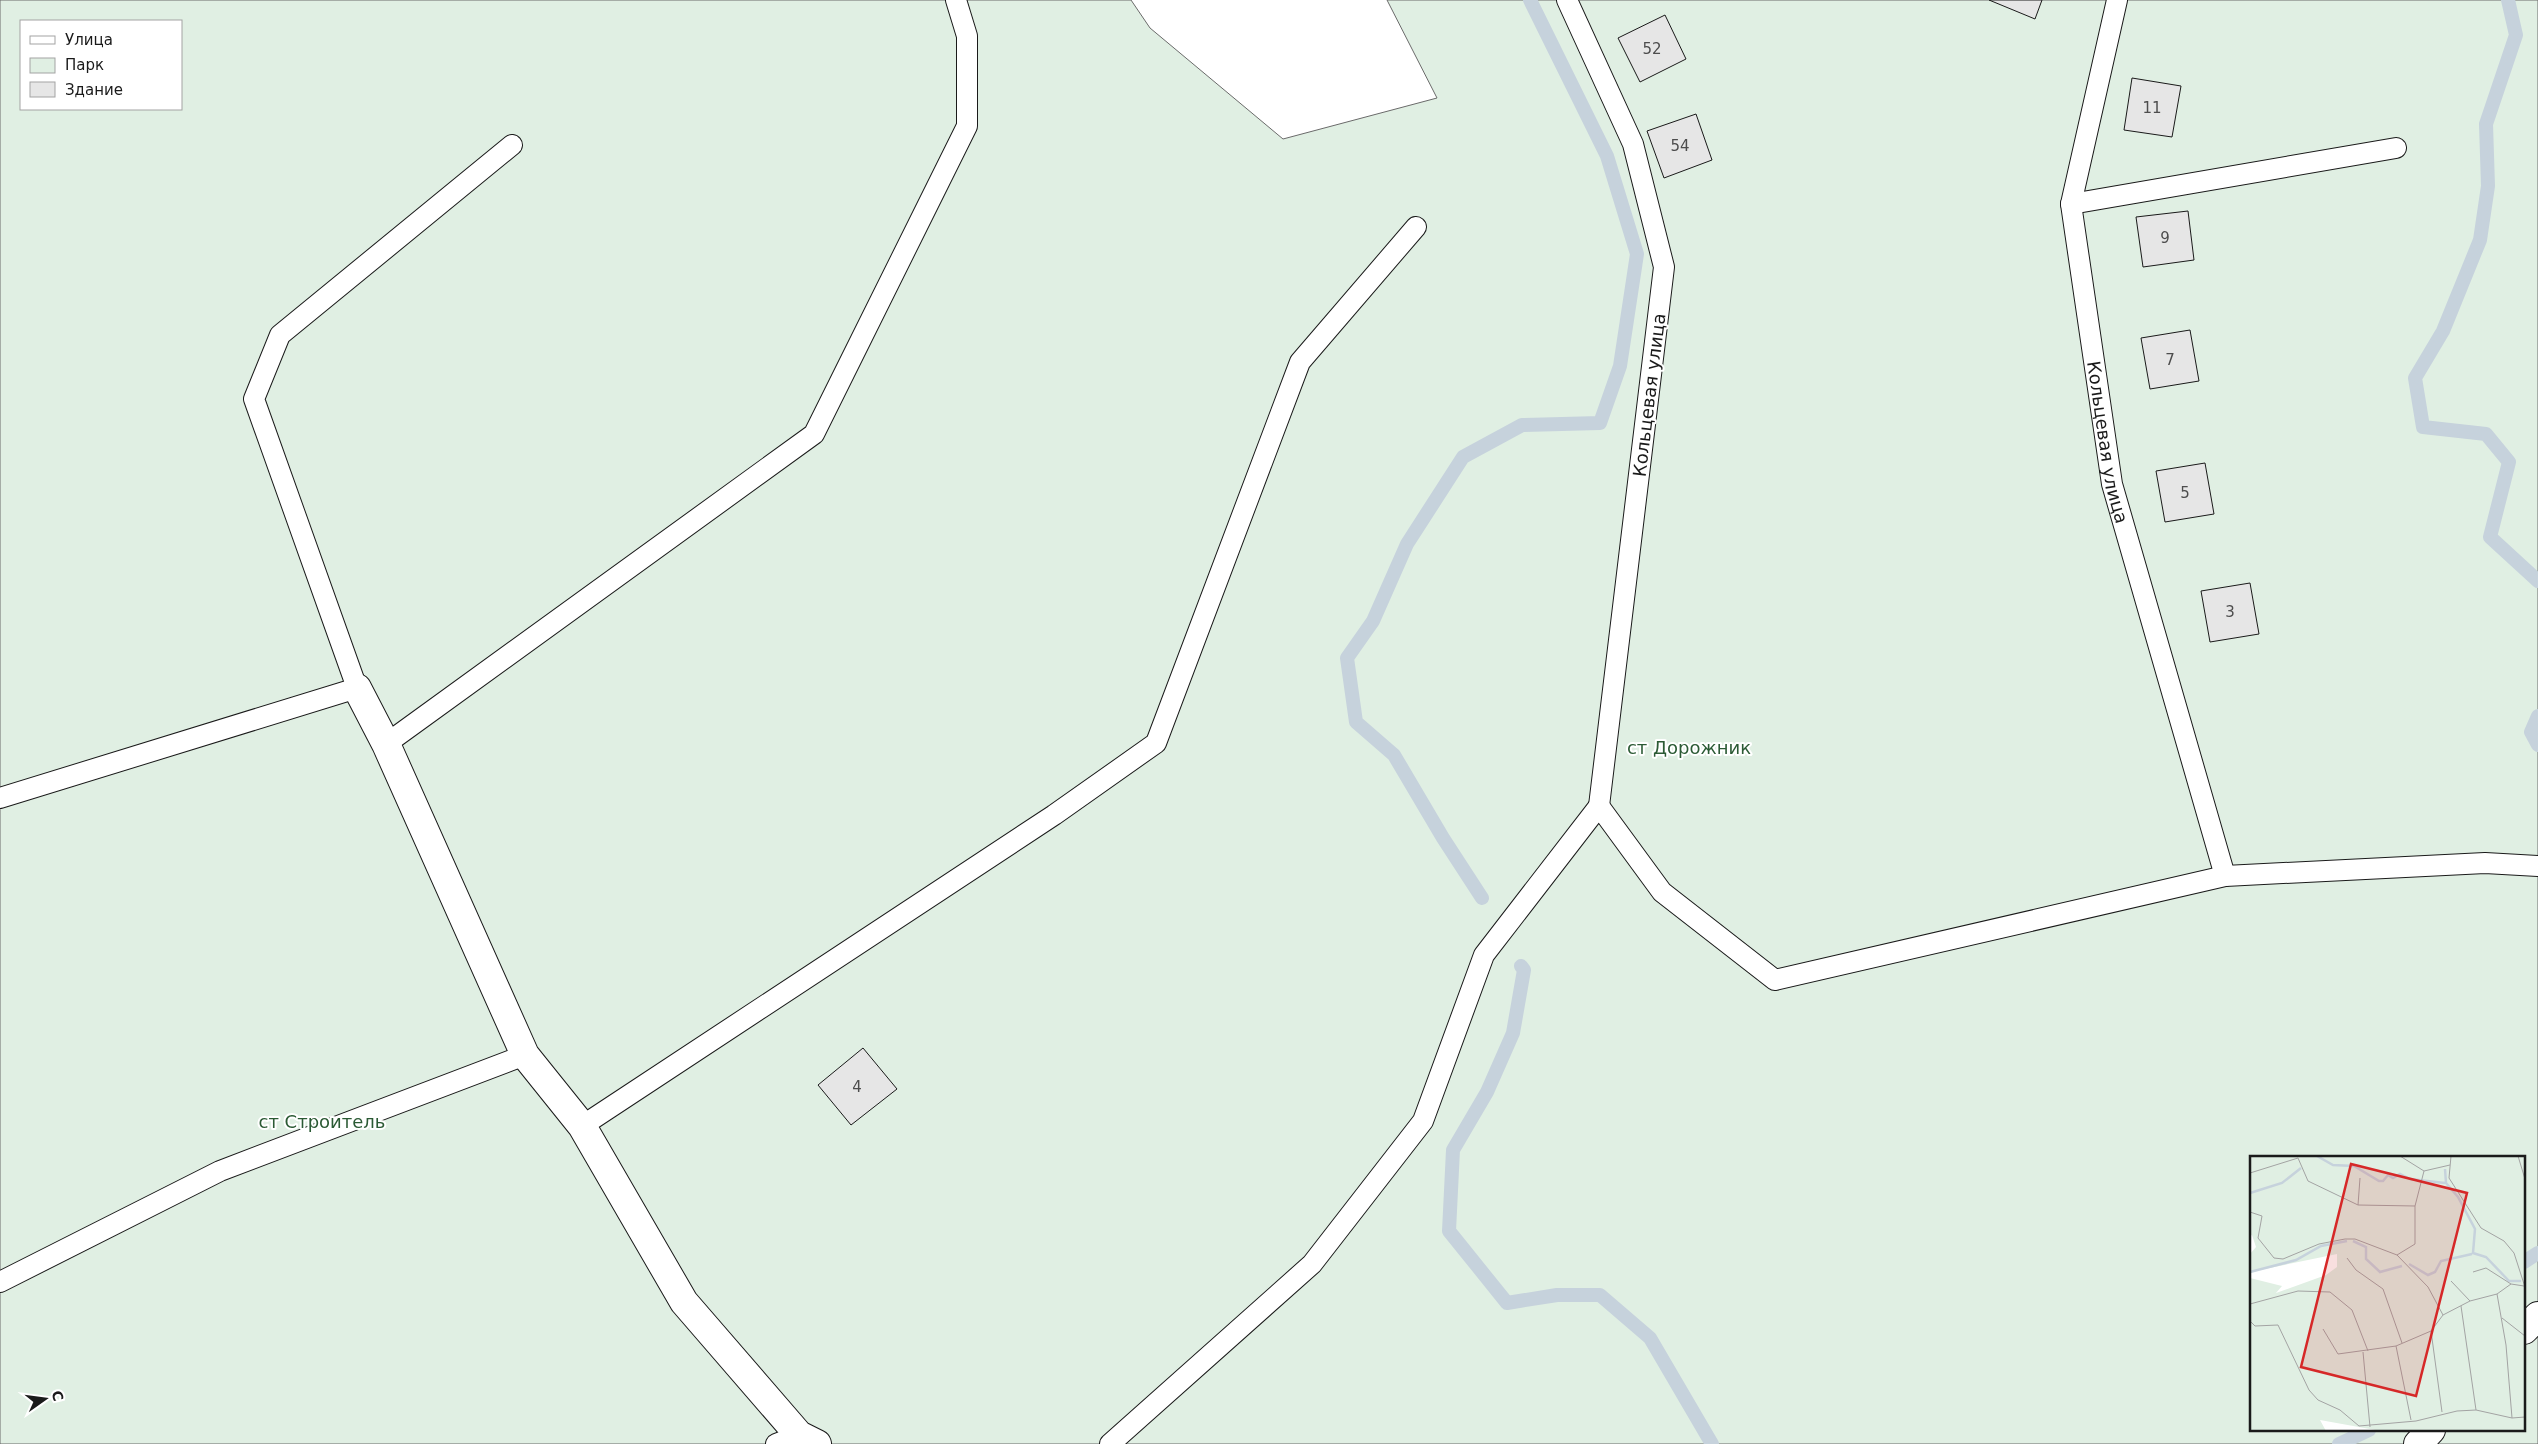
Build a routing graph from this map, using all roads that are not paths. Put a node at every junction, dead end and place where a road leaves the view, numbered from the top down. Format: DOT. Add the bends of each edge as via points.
graph roads {
  1 [pos="956,0"];
  2 [pos="1567,0"];
  3 [pos="2117,0"];
  4 [pos="512,145"];
  5 [pos="2396,148"];
  6 [pos="2071,204"];
  7 [pos="1416,227"];
  8 [pos="358,688"];
  9 [pos="386,744"];
  10 [pos="0,798"];
  11 [pos="1599,806"];
  12 [pos="2529,865"];
  13 [pos="2225,876"];
  14 [pos="524,1055"];
  15 [pos="582,1126"];
  16 [pos="0,1282"];
  17 [pos="2538,1316"];
  18 [pos="2526,1328"];
  19 [pos="2429,1432"];
  20 [pos="797,1441"];
  21 [pos="1110,1444"];
  22 [pos="2418,1444"];
  1 -- 9 [label="lane" via="967,36 967,126 814,434"];
  2 -- 11 [label="lane, Кольцевая улица" via="1633,144 1664,267"];
  3 -- 6 [label="lane, Кольцевая улица"];
  4 -- 8 [label="lane" via="280,335 254,398"];
  5 -- 6 [label="lane"];
  6 -- 13 [label="lane, Кольцевая улица" via="2112,484"];
  7 -- 15 [label="lane" via="1300,362 1156,743 1054,815"];
  8 -- 9 [label="street"];
  8 -- 10 [label="lane"];
  9 -- 14 [label="street"];
  11 -- 13 [label="lane" via="1662,892 1775,980"];
  11 -- 21 [label="lane" via="1484,955 1423,1121 1312,1264"];
  12 -- 13 [label="lane" via="2485,863"];
  14 -- 15 [label="street"];
  14 -- 16 [label="lane" via="220,1171"];
  15 -- 20 [label="street" via="684,1302"];
  17 -- 18 [label="street"];
  19 -- 22 [label="street"];
}
